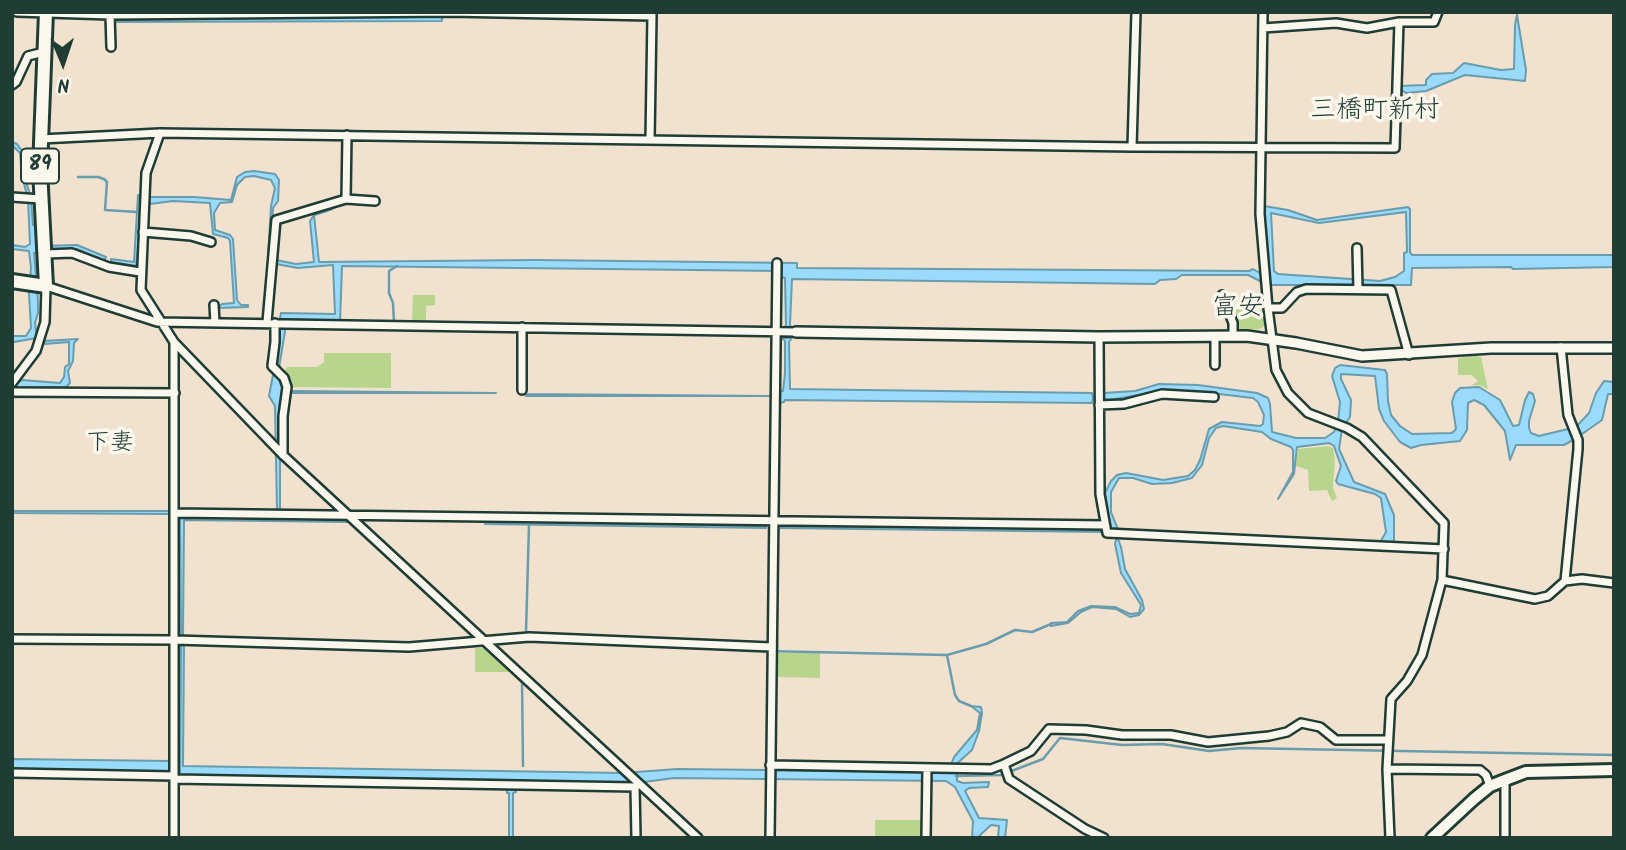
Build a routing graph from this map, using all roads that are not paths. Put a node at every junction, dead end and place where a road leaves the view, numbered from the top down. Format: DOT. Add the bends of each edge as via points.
graph roads {
  1 [pos="17,12"];
  2 [pos="1136,12"];
  3 [pos="1263,12"];
  4 [pos="1438,12"];
  5 [pos="46,13"];
  6 [pos="652,14"];
  7 [pos="110,15"];
  8 [pos="1399,22"];
  9 [pos="1263,28"];
  10 [pos="111,47"];
  11 [pos="44,52"];
  12 [pos="12,85"];
  13 [pos="160,132"];
  14 [pos="347,135"];
  15 [pos="41,139"];
  16 [pos="650,140"];
  17 [pos="1132,148"];
  18 [pos="1262,149"];
  19 [pos="12,197"];
  20 [pos="41,199"];
  21 [pos="346,200"];
  22 [pos="376,201"];
  23 [pos="143,232"];
  24 [pos="211,242"];
  25 [pos="1357,248"];
  26 [pos="46,254"];
  27 [pos="777,262"];
  28 [pos="140,272"];
  29 [pos="12,281"];
  30 [pos="46,286"];
  31 [pos="1320,289"];
  32 [pos="1358,289"];
  33 [pos="1222,295"];
  34 [pos="1321,299"];
  35 [pos="214,305"];
  36 [pos="1268,308"];
  37 [pos="271,322"];
  38 [pos="162,323"];
  39 [pos="215,323"];
  40 [pos="522,327"];
  41 [pos="779,332"];
  42 [pos="796,332"];
  43 [pos="1215,336"];
  44 [pos="1233,336"];
  45 [pos="1099,337"];
  46 [pos="1271,338"];
  47 [pos="174,342"];
  48 [pos="1562,347"];
  49 [pos="1614,348"];
  50 [pos="1409,355"];
  51 [pos="1215,365"];
  52 [pos="12,383"];
  53 [pos="522,390"];
  54 [pos="12,392"];
  55 [pos="175,393"];
  56 [pos="1214,397"];
  57 [pos="1099,404"];
  58 [pos="283,455"];
  59 [pos="176,513"];
  60 [pos="348,515"];
  61 [pos="772,521"];
  62 [pos="1104,525"];
  63 [pos="1444,549"];
  64 [pos="1442,580"];
  65 [pos="1564,581"];
  66 [pos="1614,583"];
  67 [pos="12,639"];
  68 [pos="176,640"];
  69 [pos="485,642"];
  70 [pos="771,648"];
  71 [pos="1387,740"];
  72 [pos="1004,764"];
  73 [pos="770,765"];
  74 [pos="927,768"];
  75 [pos="1387,769"];
  76 [pos="1614,770"];
  77 [pos="12,773"];
  78 [pos="174,777"];
  79 [pos="1505,780"];
  80 [pos="638,784"];
  81 [pos="1490,786"];
  82 [pos="1085,829"];
  83 [pos="174,838"];
  84 [pos="636,838"];
  85 [pos="698,838"];
  86 [pos="770,838"];
  87 [pos="926,838"];
  88 [pos="1081,838"];
  89 [pos="1104,838"];
  90 [pos="1390,838"];
  91 [pos="1432,838"];
  92 [pos="1505,838"];
  1 -- 5 [label="street"];
  2 -- 17 [label="street"];
  3 -- 9 [label="street"];
  4 -- 8 [label="street" via="1434,22"];
  5 -- 7 [label="street"];
  5 -- 11 [label="main road, 89"];
  6 -- 7 [label="street"];
  6 -- 16 [label="street"];
  7 -- 10 [label="street"];
  8 -- 9 [label="street" via="1367,28 1336,23"];
  8 -- 18 [label="street" via="1395,148"];
  9 -- 18 [label="street"];
  11 -- 12 [label="street" via="28,56"];
  11 -- 15 [label="main road, 89"];
  13 -- 14 [label="street"];
  13 -- 15 [label="street"];
  13 -- 23 [label="street" via="146,173"];
  14 -- 16 [label="street"];
  14 -- 21 [label="street"];
  15 -- 20 [label="main road, 89"];
  16 -- 17 [label="street"];
  17 -- 18 [label="street"];
  18 -- 36 [label="street" via="1260,214"];
  19 -- 20 [label="street"];
  20 -- 26 [label="main road, 89"];
  21 -- 22 [label="street"];
  21 -- 37 [label="street" via="276,220"];
  23 -- 24 [label="street"];
  23 -- 28 [label="street"];
  25 -- 32 [label="street"];
  26 -- 28 [label="street" via="72,253 109,267"];
  26 -- 30 [label="main road, 89"];
  27 -- 41 [label="street"];
  28 -- 38 [label="street" via="141,290"];
  29 -- 30 [label="main road"];
  30 -- 38 [label="street"];
  30 -- 52 [label="street" via="45,322 36,351"];
  31 -- 32 [label="street"];
  31 -- 34 [label="street"];
  31 -- 36 [label="street" via="1297,292 1282,308"];
  32 -- 50 [label="street" via="1391,290"];
  33 -- 44 [label="street"];
  35 -- 39 [label="street"];
  36 -- 46 [label="street"];
  37 -- 39 [label="street"];
  37 -- 40 [label="street"];
  37 -- 58 [label="street" via="275,342 272,366 287,387"];
  38 -- 39 [label="street"];
  38 -- 47 [label="street"];
  40 -- 41 [label="street"];
  40 -- 53 [label="street"];
  41 -- 42 [label="street"];
  41 -- 61 [label="street"];
  42 -- 45 [label="street"];
  43 -- 44 [label="street"];
  43 -- 45 [label="street"];
  43 -- 51 [label="street"];
  44 -- 46 [label="street"];
  45 -- 57 [label="street"];
  46 -- 50 [label="street" via="1347,355"];
  46 -- 63 [label="street" via="1276,370 1288,393 1308,413 1362,437 1444,523"];
  47 -- 55 [label="street"];
  47 -- 58 [label="street"];
  48 -- 49 [label="street"];
  48 -- 50 [label="street"];
  48 -- 65 [label="street" via="1569,415 1578,440"];
  54 -- 55 [label="street"];
  55 -- 59 [label="street"];
  56 -- 57 [label="street" via="1162,394 1124,404"];
  57 -- 62 [label="street"];
  58 -- 60 [label="street"];
  59 -- 60 [label="street"];
  59 -- 68 [label="street"];
  60 -- 61 [label="street"];
  60 -- 69 [label="street"];
  61 -- 62 [label="street"];
  61 -- 70 [label="street"];
  62 -- 63 [label="street" via="1107,533"];
  63 -- 64 [label="street"];
  64 -- 65 [label="street" via="1535,599 1548,596"];
  64 -- 71 [label="street" via="1422,655 1391,699"];
  65 -- 66 [label="street"];
  67 -- 68 [label="street"];
  68 -- 69 [label="street" via="409,647"];
  68 -- 78 [label="street"];
  69 -- 70 [label="street" via="529,637"];
  69 -- 80 [label="street"];
  70 -- 73 [label="street"];
  71 -- 72 [label="street" via="1336,740 1320,727 1301,723 1269,736 1208,742 1171,735 1049,729 1031,751"];
  71 -- 75 [label="street"];
  72 -- 74 [label="street" via="991,769"];
  72 -- 82 [label="street" via="1009,779"];
  73 -- 74 [label="street"];
  73 -- 86 [label="street"];
  74 -- 87 [label="street"];
  75 -- 81 [label="street" via="1480,770"];
  75 -- 90 [label="street"];
  76 -- 79 [label="main road" via="1526,772"];
  77 -- 78 [label="street"];
  78 -- 80 [label="street"];
  78 -- 83 [label="street"];
  79 -- 81 [label="main road"];
  79 -- 92 [label="street"];
  80 -- 84 [label="street"];
  80 -- 85 [label="street"];
  81 -- 91 [label="main road"];
  82 -- 88 [label="street"];
  82 -- 89 [label="street"];
}
